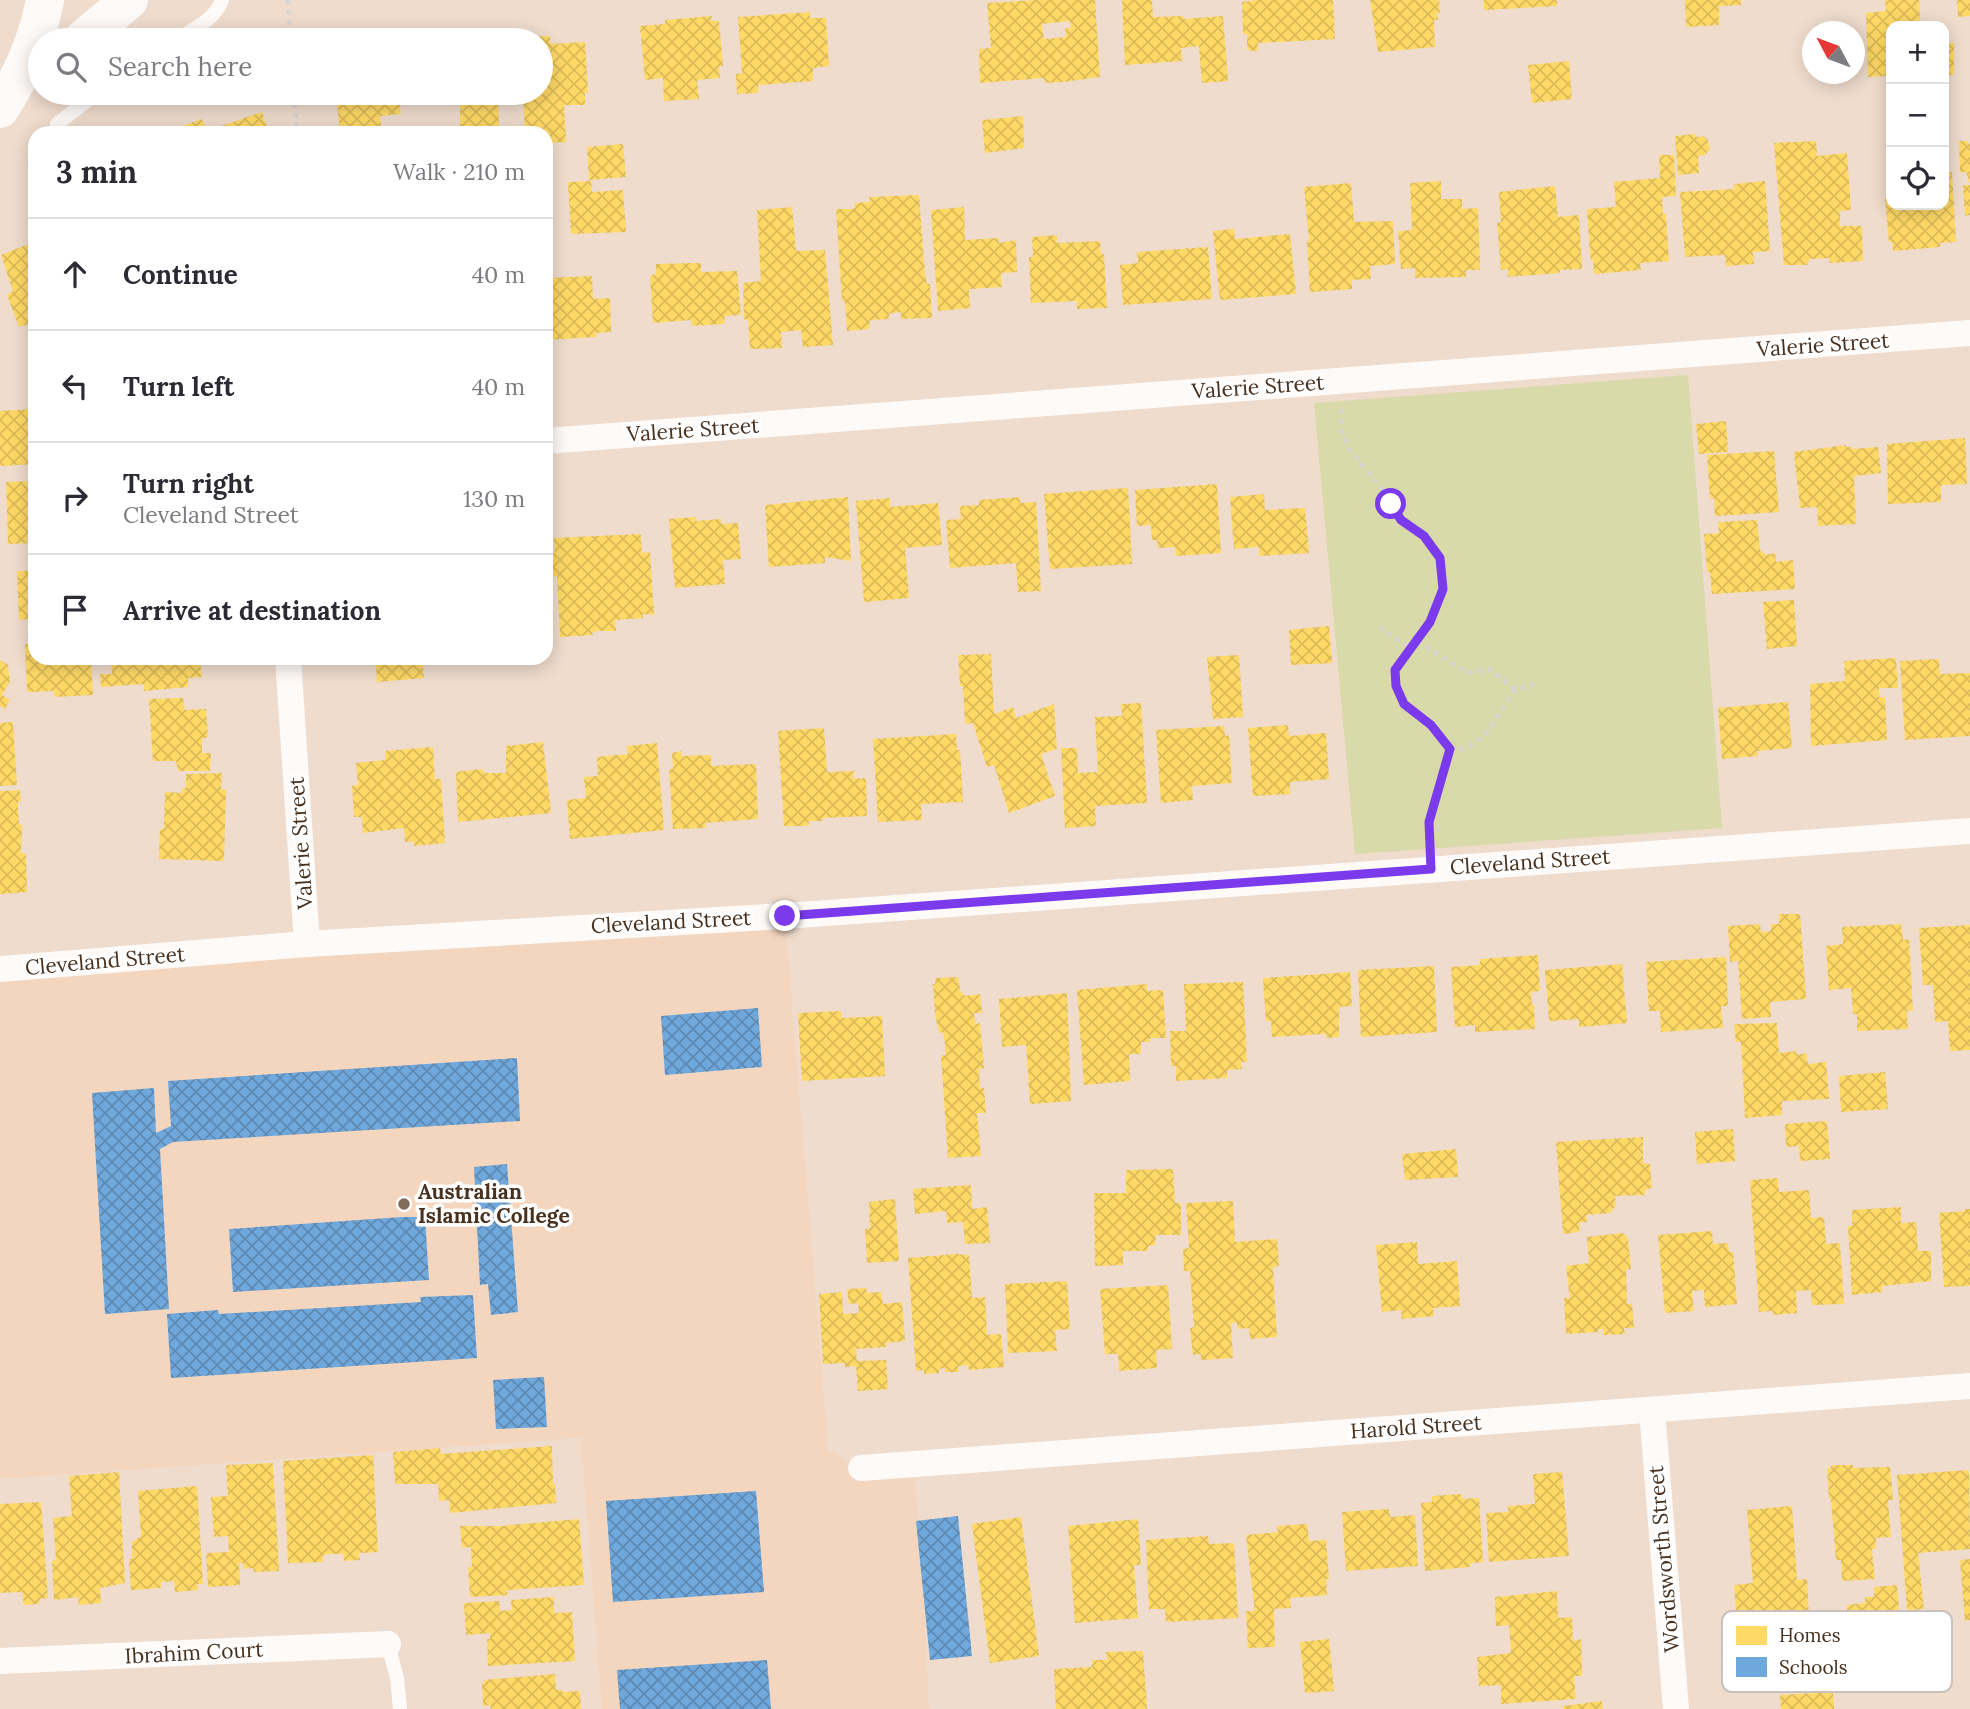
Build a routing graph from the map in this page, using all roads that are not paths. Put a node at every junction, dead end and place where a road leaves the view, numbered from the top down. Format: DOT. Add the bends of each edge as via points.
graph roads {
  1 [pos="45,0"];
  2 [pos="129,0"];
  3 [pos="222,0"];
  4 [pos="39,28"];
  5 [pos="96,28"];
  6 [pos="195,28"];
  7 [pos="28,53"];
  8 [pos="28,100"];
  9 [pos="82,105"];
  10 [pos="0,109"];
  11 [pos="57,124"];
  12 [pos="0,131"];
  13 [pos="1970,333"];
  14 [pos="553,440"];
  15 [pos="288,665"];
  16 [pos="1970,831"];
  17 [pos="307,944"];
  18 [pos="0,970"];
  19 [pos="1970,1386"];
  20 [pos="1652,1410"];
  21 [pos="861,1468"];
  22 [pos="388,1644"];
  23 [pos="0,1661"];
  24 [pos="400,1709"];
  25 [pos="1676,1709"];
  1 -- 4 [label="main road"];
  2 -- 5 [label="main road"];
  3 -- 6 [label="lane"];
  7 -- 10 [label="main road"];
  8 -- 12 [label="main road"];
  9 -- 11 [label="lane"];
  13 -- 14 [label="street, Valerie Street"];
  15 -- 17 [label="street, Valerie Street"];
  16 -- 17 [label="street, Cleveland Street" via="799,915"];
  17 -- 18 [label="street, Cleveland Street"];
  19 -- 20 [label="street, Harold Street"];
  20 -- 21 [label="street, Harold Street"];
  20 -- 25 [label="street, Wordsworth Street"];
  22 -- 23 [label="street, Ibrahim Court"];
  22 -- 24 [label="lane"];
}
